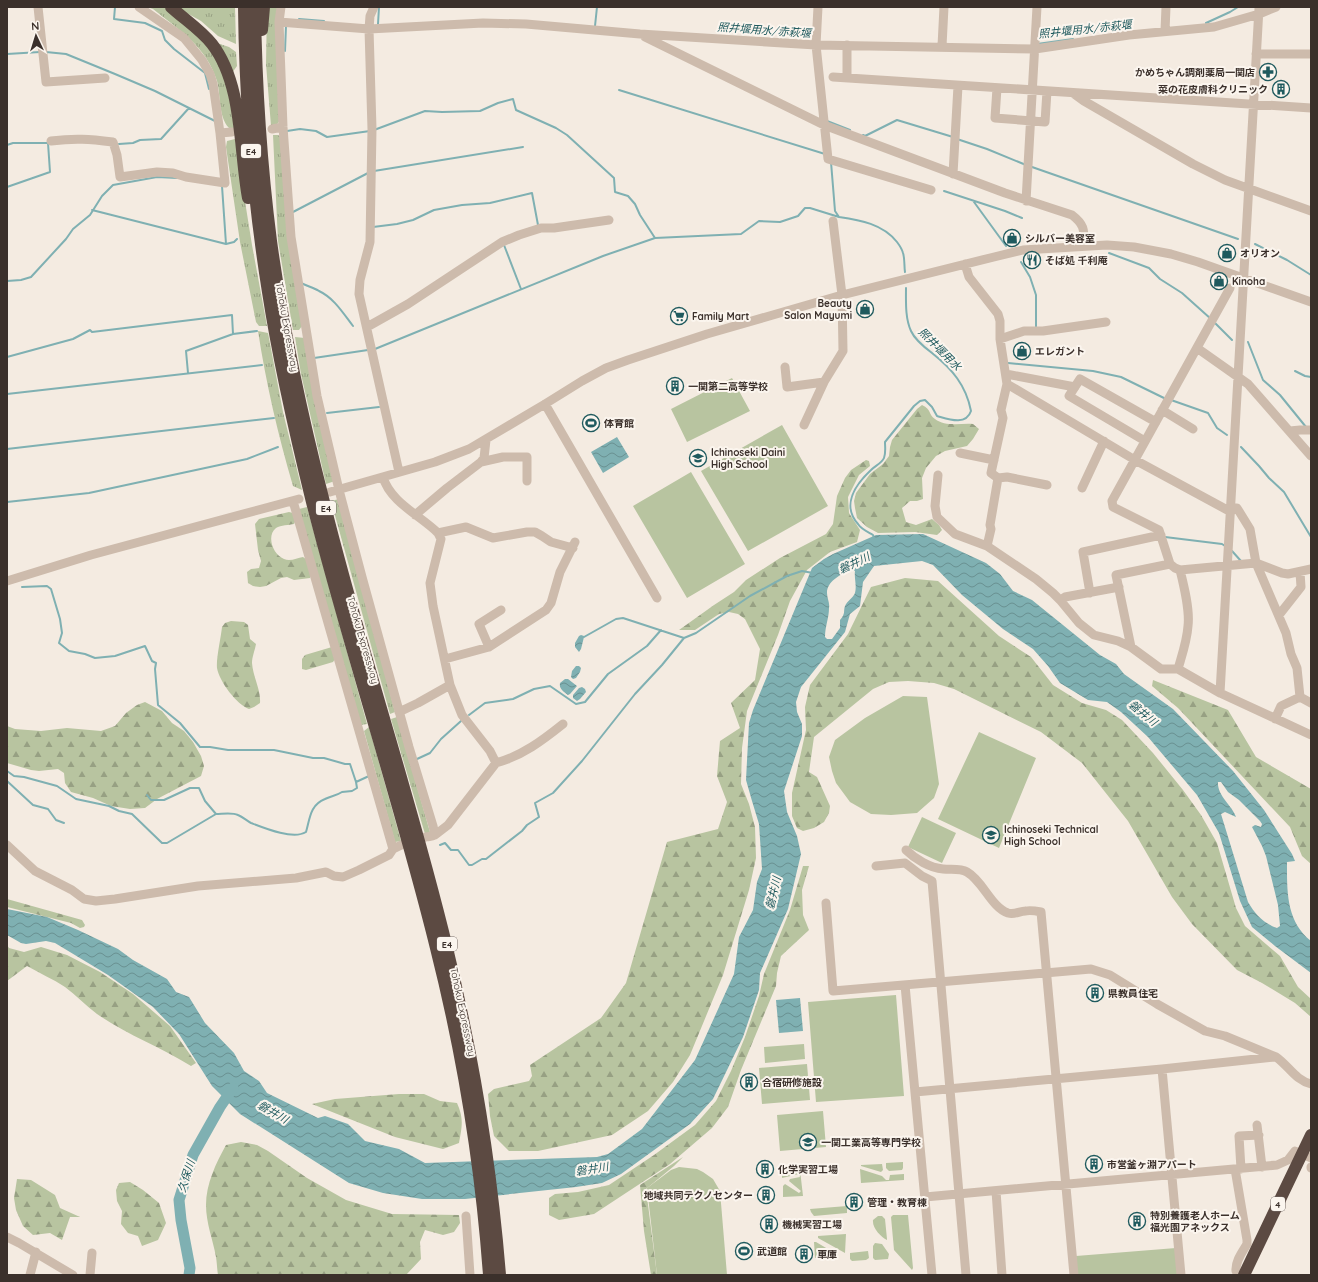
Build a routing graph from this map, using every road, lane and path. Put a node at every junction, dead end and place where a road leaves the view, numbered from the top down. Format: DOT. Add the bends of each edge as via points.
graph roads {
  1 [pos="38,7"];
  2 [pos="139,7"];
  3 [pos="171,7"];
  4 [pos="244,7"];
  5 [pos="255,7"];
  6 [pos="264,7"];
  7 [pos="281,7"];
  8 [pos="374,7"];
  9 [pos="818,7"];
  10 [pos="944,7"];
  11 [pos="1037,7"];
  12 [pos="1166,7"];
  13 [pos="1276,7"];
  14 [pos="1259,10"];
  15 [pos="279,22"];
  16 [pos="369,29"];
  17 [pos="1165,31"];
  18 [pos="640,34"];
  19 [pos="816,45"];
  20 [pos="847,45"];
  21 [pos="942,46"];
  22 [pos="1035,49"];
  23 [pos="1256,54"];
  24 [pos="1311,54"];
  25 [pos="105,78"];
  26 [pos="833,78"];
  27 [pos="847,78"];
  28 [pos="958,86"];
  29 [pos="997,88"];
  30 [pos="1032,90"];
  31 [pos="1047,91"];
  32 [pos="1073,93"];
  33 [pos="1252,104"];
  34 [pos="1311,108"];
  35 [pos="1030,121"];
  36 [pos="824,125"];
  37 [pos="283,127"];
  38 [pos="272,129"];
  39 [pos="232,132"];
  40 [pos="220,133"];
  41 [pos="51,141"];
  42 [pos="264,174"];
  43 [pos="953,174"];
  44 [pos="1248,188"];
  45 [pos="931,190"];
  46 [pos="1026,201"];
  47 [pos="1311,211"];
  48 [pos="609,220"];
  49 [pos="833,222"];
  50 [pos="1084,246"];
  51 [pos="965,264"];
  52 [pos="1243,278"];
  53 [pos="1230,288"];
  54 [pos="268,295"];
  55 [pos="842,295"];
  56 [pos="1311,302"];
  57 [pos="1106,322"];
  58 [pos="367,327"];
  59 [pos="1000,339"];
  60 [pos="1197,348"];
  61 [pos="785,367"];
  62 [pos="1006,374"];
  63 [pos="1238,377"];
  64 [pos="824,382"];
  65 [pos="1007,384"];
  66 [pos="1075,387"];
  67 [pos="545,404"];
  68 [pos="1162,410"];
  69 [pos="1156,422"];
  70 [pos="804,425"];
  71 [pos="1193,429"];
  72 [pos="1311,430"];
  73 [pos="1290,431"];
  74 [pos="486,440"];
  75 [pos="1104,441"];
  76 [pos="1145,441"];
  77 [pos="960,453"];
  78 [pos="1311,456"];
  79 [pos="994,460"];
  80 [pos="1135,460"];
  81 [pos="481,462"];
  82 [pos="399,472"];
  83 [pos="938,475"];
  84 [pos="383,477"];
  85 [pos="998,478"];
  86 [pos="527,481"];
  87 [pos="1047,485"];
  88 [pos="1082,488"];
  89 [pos="334,491"];
  90 [pos="1231,510"];
  91 [pos="416,515"];
  92 [pos="438,533"];
  93 [pos="1160,535"];
  94 [pos="987,546"];
  95 [pos="1256,563"];
  96 [pos="1170,564"];
  97 [pos="1227,566"];
  98 [pos="1311,569"];
  99 [pos="1180,570"];
  100 [pos="1300,572"];
  101 [pos="7,581"];
  102 [pos="1119,587"];
  103 [pos="1090,593"];
  104 [pos="657,598"];
  105 [pos="1060,600"];
  106 [pos="501,610"];
  107 [pos="1279,615"];
  108 [pos="488,647"];
  109 [pos="1131,647"];
  110 [pos="445,659"];
  111 [pos="1178,669"];
  112 [pos="450,685"];
  113 [pos="1220,693"];
  114 [pos="1300,697"];
  115 [pos="1311,703"];
  116 [pos="399,712"];
  117 [pos="1276,719"];
  118 [pos="563,724"];
  119 [pos="1311,735"];
  120 [pos="496,762"];
  121 [pos="424,838"];
  122 [pos="7,845"];
  123 [pos="393,849"];
  124 [pos="906,850"];
  125 [pos="876,866"];
  126 [pos="826,903"];
  127 [pos="1047,973"];
  128 [pos="940,982"];
  129 [pos="905,985"];
  130 [pos="1276,1057"];
  131 [pos="1162,1069"];
  132 [pos="1057,1078"];
  133 [pos="1311,1084"];
  134 [pos="950,1088"];
  135 [pos="915,1092"];
  136 [pos="1258,1125"];
  137 [pos="1258,1135"];
  138 [pos="1311,1135"];
  139 [pos="1307,1156"];
  140 [pos="1262,1167"];
  141 [pos="1238,1169"];
  142 [pos="1171,1175"];
  143 [pos="1066,1184"];
  144 [pos="996,1191"];
  145 [pos="959,1194"];
  146 [pos="925,1197"];
  147 [pos="488,1209"];
  148 [pos="466,1216"];
  149 [pos="7,1237"];
  150 [pos="36,1252"];
  151 [pos="92,1253"];
  152 [pos="1241,1274"];
  153 [pos="30,1275"];
  154 [pos="73,1275"];
  155 [pos="90,1275"];
  156 [pos="470,1275"];
  157 [pos="489,1275"];
  158 [pos="500,1275"];
  159 [pos="932,1275"];
  160 [pos="966,1275"];
  161 [pos="1002,1275"];
  162 [pos="1074,1275"];
  163 [pos="1181,1275"];
  1 -- 25 [label="street" via="46,82"];
  2 -- 40 [label="street" via="184,38 202,60 213,84"];
  3 -- 54 [label="highway" via="211,42 230,80 256,241"];
  4 -- 54 [label="highway, Tohoku Expressway / E4" via="249,122"];
  5 -- 42 [label="highway, Tohoku Expressway / E4"];
  6 -- 42 [label="highway"];
  7 -- 15 [label="street"];
  8 -- 16 [label="street"];
  9 -- 19 [label="street"];
  10 -- 21 [label="street"];
  11 -- 22 [label="street"];
  12 -- 17 [label="street"];
  13 -- 14 [label="street"];
  14 -- 17 [label="street" via="1214,27"];
  14 -- 23 [label="street"];
  15 -- 16 [label="street"];
  15 -- 37 [label="street"];
  16 -- 18 [label="street" via="483,23"];
  16 -- 58 [label="street" via="372,129 370,242 359,294"];
  17 -- 22 [label="street"];
  18 -- 19 [label="street"];
  18 -- 36 [label="street"];
  19 -- 20 [label="street"];
  19 -- 36 [label="street"];
  20 -- 21 [label="street"];
  20 -- 27 [label="street"];
  21 -- 22 [label="street"];
  22 -- 30 [label="street"];
  23 -- 24 [label="street"];
  23 -- 33 [label="street"];
  26 -- 27 [label="street"];
  27 -- 28 [label="street"];
  28 -- 29 [label="street"];
  28 -- 43 [label="street"];
  29 -- 30 [label="street"];
  29 -- 35 [label="street" via="995,118"];
  30 -- 31 [label="street"];
  30 -- 35 [label="street"];
  31 -- 32 [label="street"];
  31 -- 35 [label="street" via="1045,122"];
  32 -- 33 [label="street"];
  32 -- 44 [label="street" via="1193,164"];
  33 -- 34 [label="street"];
  33 -- 44 [label="street"];
  35 -- 46 [label="street"];
  36 -- 43 [label="street"];
  36 -- 45 [label="street" via="828,159"];
  37 -- 38 [label="street"];
  37 -- 89 [label="street" via="291,237"];
  39 -- 40 [label="street"];
  40 -- 41 [label="street" via="225,183 157,172 120,177 113,142 89,139"];
  42 -- 121 [label="highway, Tohoku Expressway / E4" via="271,241 305,422 344,582"];
  43 -- 46 [label="street"];
  44 -- 47 [label="street"];
  44 -- 52 [label="street"];
  46 -- 50 [label="street" via="1072,215 1080,221"];
  48 -- 58 [label="street" via="541,228 502,242 408,304"];
  49 -- 55 [label="street"];
  50 -- 51 [label="street" via="1023,250"];
  50 -- 52 [label="street" via="1134,247 1171,254"];
  51 -- 55 [label="street"];
  51 -- 59 [label="street" via="969,277 998,314"];
  52 -- 56 [label="street"];
  52 -- 63 [label="street"];
  53 -- 60 [label="street"];
  54 -- 121 [label="highway, Tohoku Expressway / E4" via="294,425 336,591"];
  55 -- 64 [label="street" via="843,351"];
  55 -- 67 [label="street" via="707,334 606,368"];
  57 -- 59 [label="street" via="1043,331 1024,331"];
  58 -- 82 [label="street"];
  59 -- 62 [label="street"];
  60 -- 63 [label="street"];
  60 -- 68 [label="street"];
  61 -- 64 [label="street" via="787,387"];
  62 -- 65 [label="street"];
  62 -- 66 [label="street"];
  63 -- 73 [label="street" via="1248,384"];
  63 -- 90 [label="street"];
  64 -- 70 [label="street"];
  65 -- 75 [label="street"];
  65 -- 79 [label="street"];
  66 -- 69 [label="street" via="1080,379"];
  66 -- 76 [label="street" via="1069,396"];
  67 -- 74 [label="street"];
  67 -- 104 [label="street"];
  68 -- 69 [label="street"];
  68 -- 71 [label="street"];
  69 -- 76 [label="street"];
  72 -- 73 [label="street"];
  73 -- 78 [label="street"];
  74 -- 81 [label="street" via="484,458"];
  74 -- 82 [label="street" via="450,458"];
  75 -- 80 [label="street"];
  75 -- 88 [label="street"];
  76 -- 80 [label="street"];
  77 -- 79 [label="street"];
  79 -- 85 [label="street" via="991,473"];
  80 -- 90 [label="street"];
  80 -- 93 [label="street" via="1112,501 1113,507 1159,530"];
  81 -- 86 [label="street" via="503,457 527,457"];
  81 -- 91 [label="street"];
  82 -- 84 [label="street"];
  83 -- 94 [label="street" via="935,506 937,517 956,534"];
  84 -- 89 [label="street"];
  84 -- 91 [label="street" via="385,485 393,495"];
  85 -- 87 [label="street" via="1007,477"];
  85 -- 94 [label="street"];
  89 -- 116 [label="street"];
  90 -- 95 [label="street" via="1237,508 1250,529"];
  90 -- 97 [label="street"];
  91 -- 92 [label="street"];
  92 -- 108 [label="street" via="466,527 494,538 535,532 551,542 574,545 560,572 551,604 546,610"];
  92 -- 110 [label="street" via="441,539 430,583"];
  93 -- 96 [label="street"];
  93 -- 103 [label="street" via="1083,552"];
  94 -- 105 [label="street" via="1036,579"];
  95 -- 97 [label="street"];
  95 -- 100 [label="street" via="1282,573"];
  95 -- 107 [label="street"];
  96 -- 99 [label="street"];
  96 -- 102 [label="street" via="1116,575"];
  97 -- 99 [label="street"];
  97 -- 113 [label="street"];
  98 -- 100 [label="street"];
  99 -- 111 [label="street" via="1189,624"];
  100 -- 107 [label="street" via="1301,587"];
  101 -- 123 [label="street" via="91,555 296,500"];
  102 -- 103 [label="street"];
  102 -- 109 [label="street"];
  103 -- 105 [label="street"];
  105 -- 109 [label="street" via="1078,623 1094,635"];
  106 -- 108 [label="street" via="479,624"];
  107 -- 114 [label="street" via="1297,668"];
  108 -- 110 [label="street"];
  109 -- 111 [label="street" via="1161,669"];
  110 -- 112 [label="street"];
  111 -- 113 [label="street"];
  112 -- 116 [label="street"];
  112 -- 120 [label="street" via="462,715"];
  113 -- 117 [label="street"];
  114 -- 115 [label="street"];
  114 -- 117 [label="street" via="1282,706"];
  116 -- 121 [label="street"];
  117 -- 119 [label="street"];
  118 -- 120 [label="street" via="537,744"];
  120 -- 121 [label="street" via="448,825"];
  121 -- 123 [label="street"];
  121 -- 147 [label="highway, Tohoku Expressway / E4" via="483,1124"];
  122 -- 123 [label="street" via="35,871 84,899 96,901 198,886 296,878 326,872 343,877 389,854"];
  124 -- 127 [label="street" via="911,856 933,868 962,870 969,873 1006,912 1041,912"];
  125 -- 128 [label="street" via="905,863 932,881"];
  126 -- 129 [label="street" via="833,991"];
  127 -- 128 [label="street"];
  127 -- 130 [label="street" via="1090,969 1110,976 1205,1031 1225,1036"];
  127 -- 132 [label="street"];
  128 -- 129 [label="street"];
  128 -- 134 [label="street"];
  129 -- 135 [label="street"];
  130 -- 131 [label="street"];
  130 -- 133 [label="street" via="1295,1076"];
  131 -- 132 [label="street"];
  131 -- 142 [label="street"];
  132 -- 134 [label="street"];
  132 -- 143 [label="street"];
  134 -- 135 [label="street"];
  134 -- 145 [label="street"];
  135 -- 146 [label="street"];
  136 -- 137 [label="street"];
  137 -- 140 [label="street"];
  137 -- 141 [label="street" via="1239,1136"];
  138 -- 139 [label="highway, 4"];
  139 -- 140 [label="street" via="1295,1151 1283,1164"];
  139 -- 152 [label="highway, 4"];
  140 -- 141 [label="street"];
  141 -- 142 [label="street"];
  141 -- 152 [label="street" via="1248,1240 1237,1262 1236,1267"];
  142 -- 143 [label="street"];
  142 -- 163 [label="street"];
  143 -- 144 [label="street"];
  143 -- 162 [label="street"];
  144 -- 145 [label="street"];
  144 -- 161 [label="street"];
  145 -- 146 [label="street"];
  145 -- 160 [label="street"];
  146 -- 159 [label="street"];
  147 -- 157 [label="highway, Tohoku Expressway / E4"];
  147 -- 158 [label="highway, Tohoku Expressway / E4"];
  148 -- 156 [label="street"];
  149 -- 150 [label="street"];
  150 -- 153 [label="street"];
  150 -- 154 [label="street"];
  151 -- 155 [label="street"];
}
